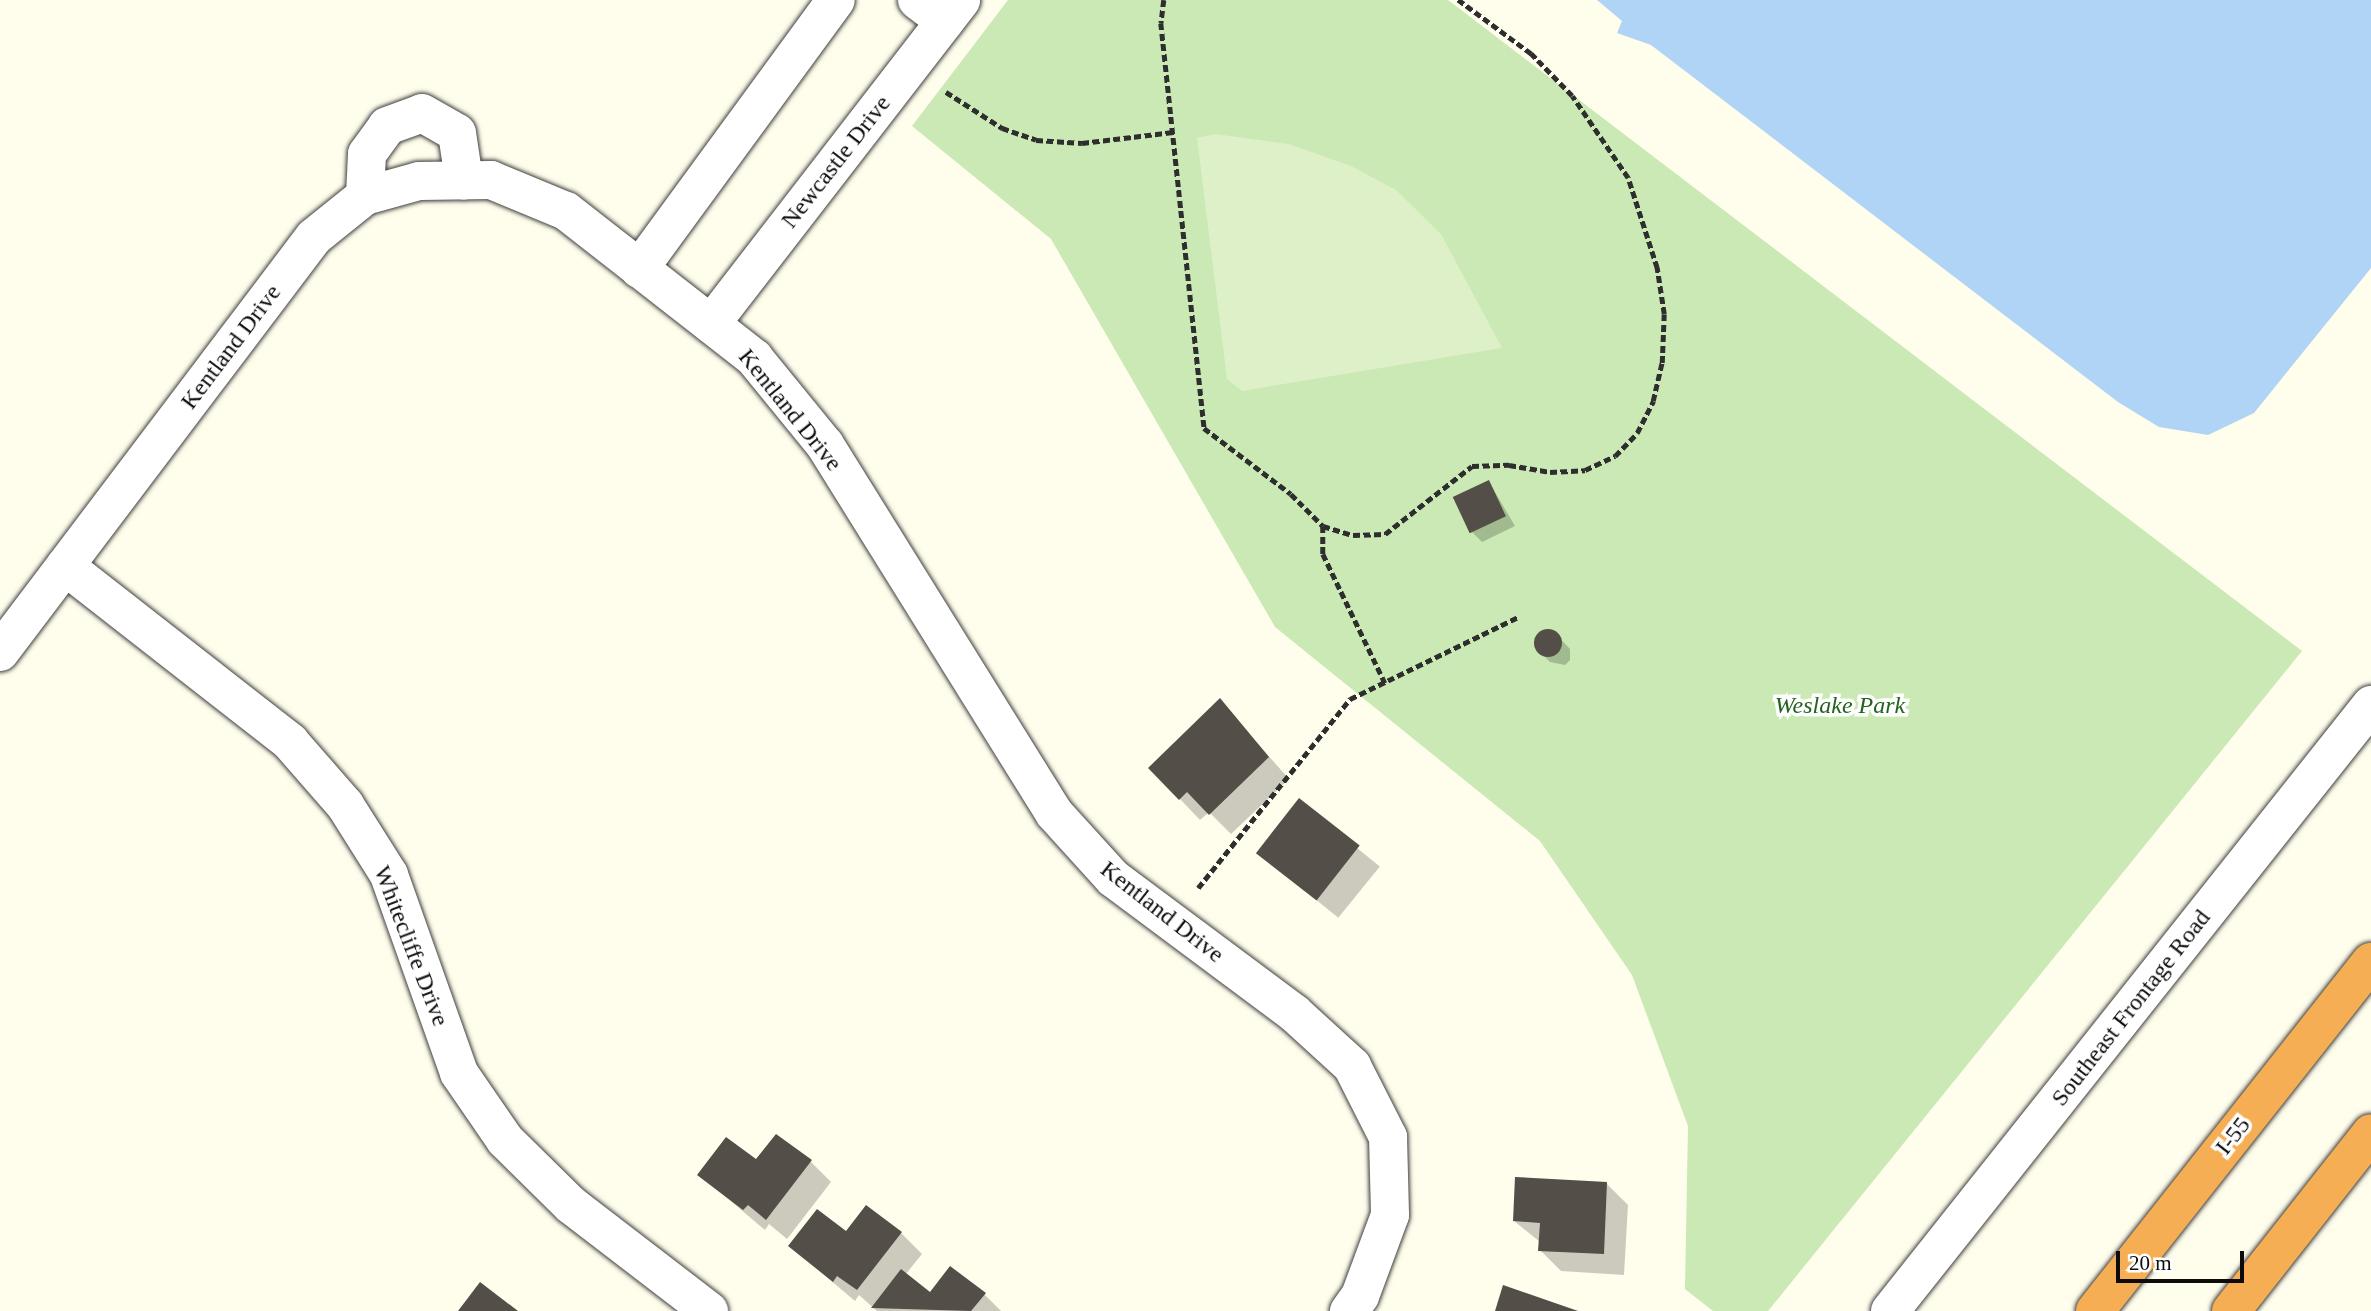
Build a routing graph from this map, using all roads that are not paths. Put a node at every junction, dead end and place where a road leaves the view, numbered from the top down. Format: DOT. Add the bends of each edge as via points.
graph roads {
  1 [pos="836,0"];
  2 [pos="941,7"];
  3 [pos="464,180"];
  4 [pos="365,196"];
  5 [pos="639,269"];
  6 [pos="711,324"];
  7 [pos="65,566"];
  8 [pos="0,652"];
  9 [pos="2371,705"];
  10 [pos="2371,962"];
  11 [pos="2371,1133"];
  12 [pos="709,1311"];
  13 [pos="1349,1311"];
  14 [pos="1891,1311"];
  15 [pos="2095,1311"];
  16 [pos="2231,1311"];
  1 -- 5 [label="street"];
  2 -- 6 [label="street, Newcastle Drive"];
  3 -- 4 [label="street, Kentland Drive" via="419,181"];
  3 -- 4 [label="street" via="457,133 422,113 387,126 373,145 367,154"];
  3 -- 5 [label="street, Kentland Drive" via="491,180 566,211"];
  4 -- 7 [label="street, Kentland Drive" via="314,237"];
  5 -- 6 [label="street, Kentland Drive"];
  6 -- 13 [label="street, Kentland Drive" via="754,358 825,445 1054,813 1113,878 1294,1013 1352,1066 1388,1137 1390,1215 1360,1296"];
  7 -- 8 [label="street, Kentland Drive"];
  7 -- 12 [label="street, Whitecliffe Drive" via="290,741 345,805 389,875 459,1073 505,1140 571,1205"];
  9 -- 14 [label="street, Southeast Frontage Road"];
  10 -- 15 [label="highway, I-55"];
  11 -- 16 [label="highway"];
}
